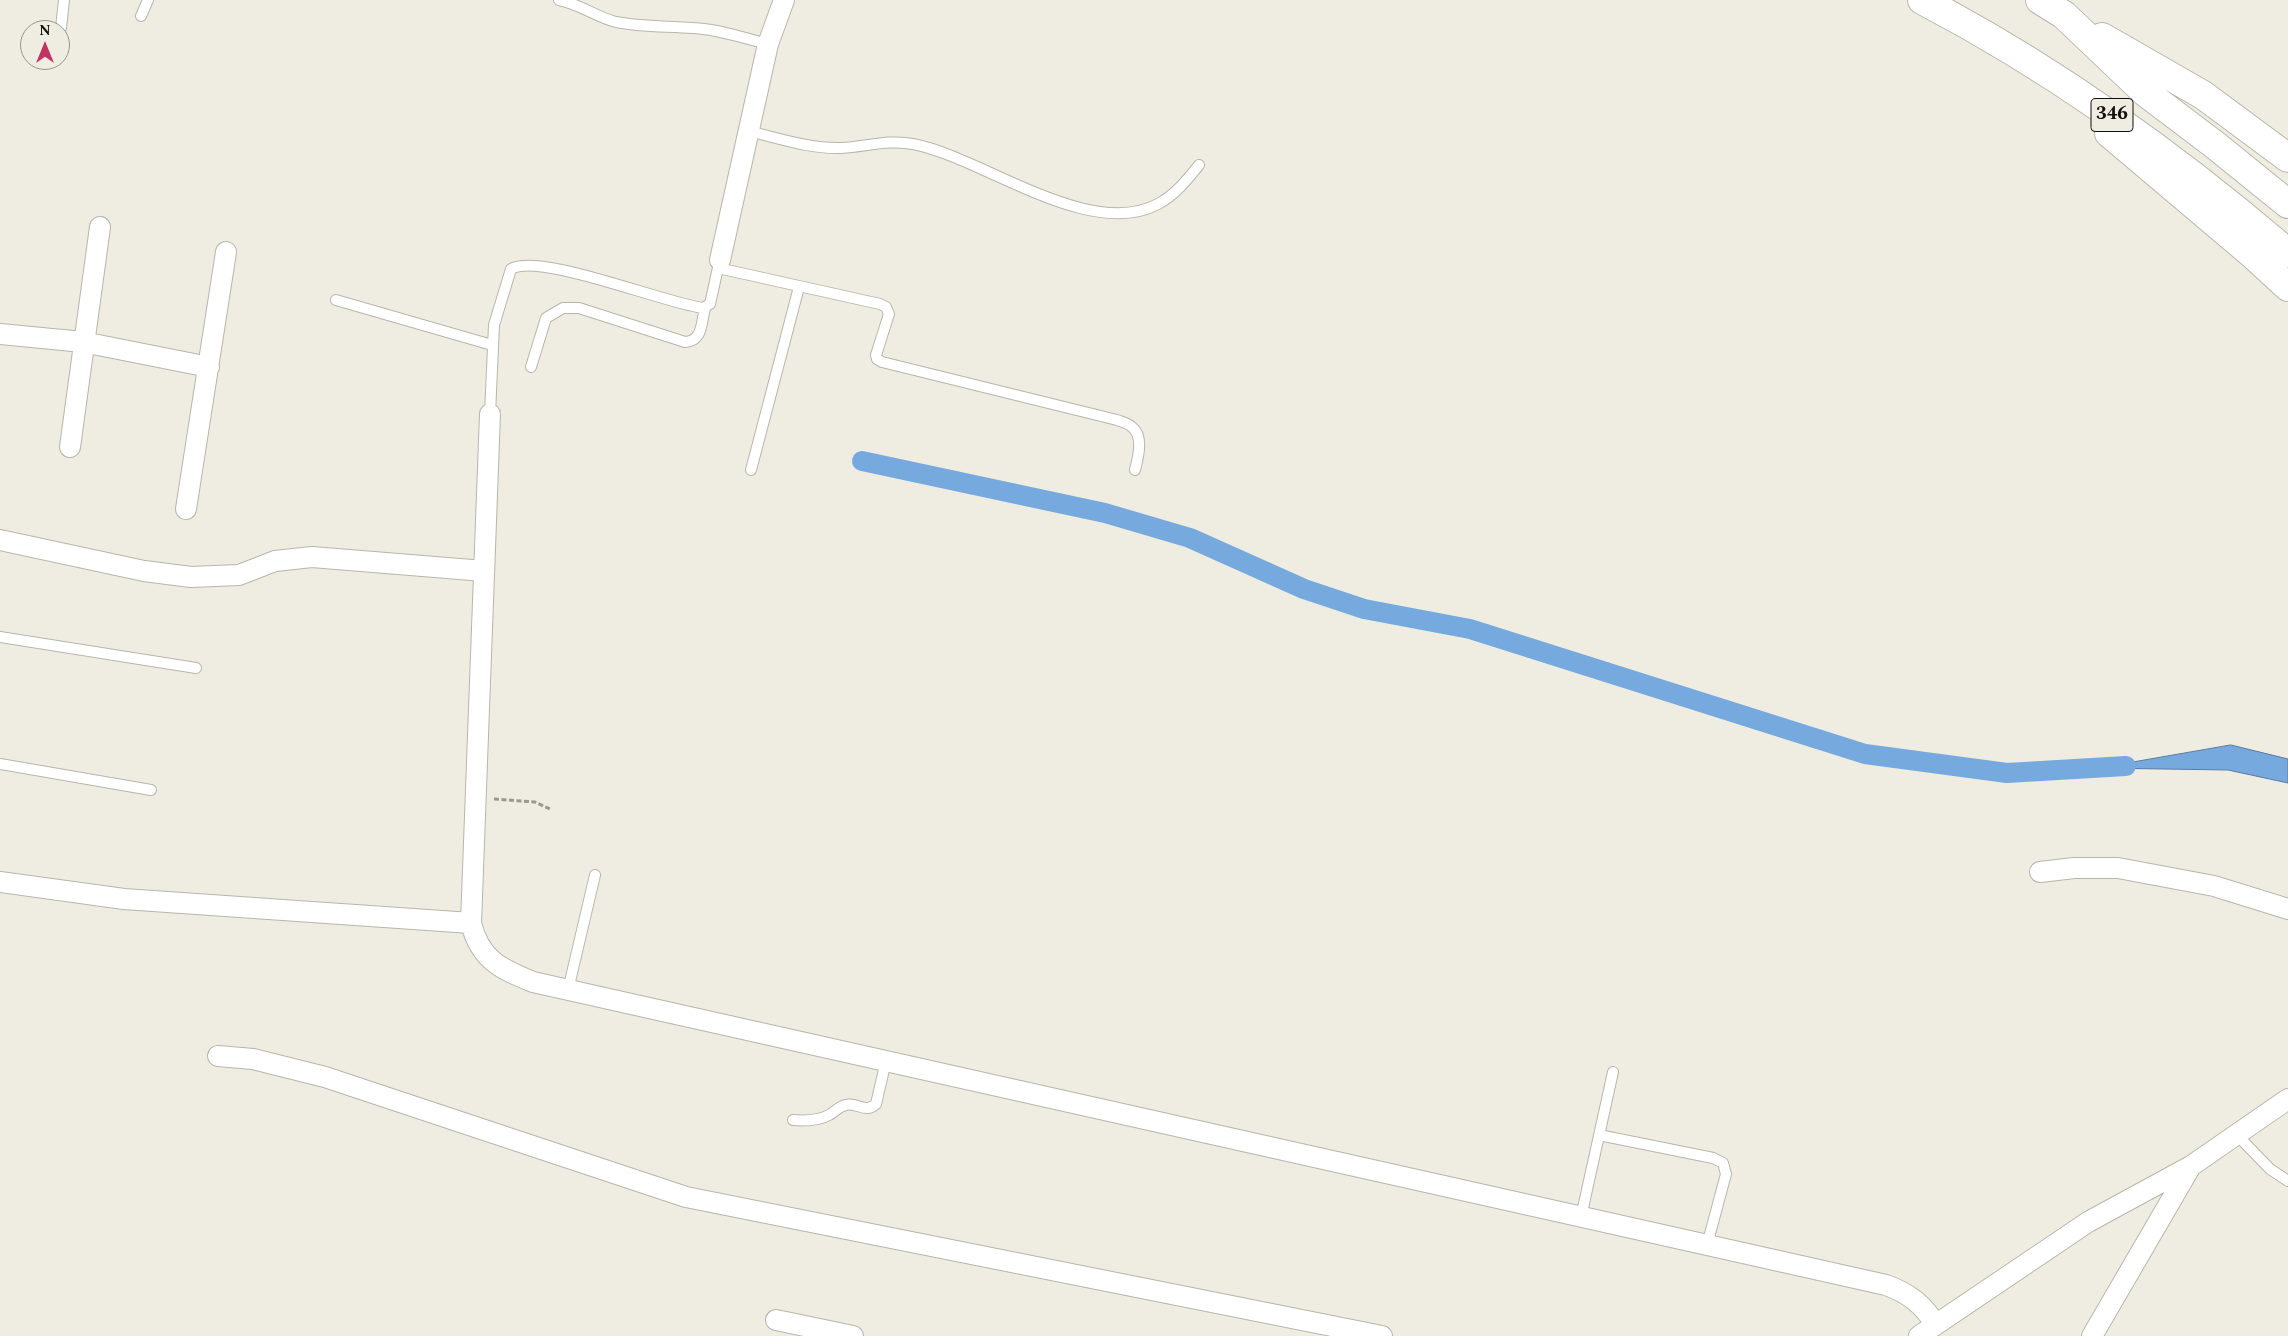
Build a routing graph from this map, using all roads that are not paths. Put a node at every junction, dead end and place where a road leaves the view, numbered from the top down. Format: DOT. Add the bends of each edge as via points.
graph roads {
  1 [pos="64,0"];
  2 [pos="148,0"];
  3 [pos="559,0"];
  4 [pos="784,0"];
  5 [pos="1922,0"];
  6 [pos="2040,0"];
  7 [pos="2064,15"];
  8 [pos="141,16"];
  9 [pos="62,20"];
  10 [pos="768,44"];
  11 [pos="2013,52"];
  12 [pos="748,131"];
  13 [pos="2288,158"];
  14 [pos="1199,165"];
  15 [pos="2288,204"];
  16 [pos="100,227"];
  17 [pos="226,252"];
  18 [pos="2288,253"];
  19 [pos="719,264"];
  20 [pos="799,287"];
  21 [pos="2288,287"];
  22 [pos="336,300"];
  23 [pos="705,308"];
  24 [pos="0,334"];
  25 [pos="83,342"];
  26 [pos="492,345"];
  27 [pos="208,367"];
  28 [pos="531,367"];
  29 [pos="490,414"];
  30 [pos="70,447"];
  31 [pos="751,470"];
  32 [pos="1135,470"];
  33 [pos="186,509"];
  34 [pos="0,540"];
  35 [pos="484,571"];
  36 [pos="0,637"];
  37 [pos="196,668"];
  38 [pos="0,764"];
  39 [pos="151,790"];
  40 [pos="2040,872"];
  41 [pos="595,875"];
  42 [pos="0,882"];
  43 [pos="2288,909"];
  44 [pos="471,923"];
  45 [pos="568,990"];
  46 [pos="218,1056"];
  47 [pos="886,1061"];
  48 [pos="1613,1072"];
  49 [pos="2288,1099"];
  50 [pos="793,1120"];
  51 [pos="1599,1135"];
  52 [pos="2237,1135"];
  53 [pos="2191,1166"];
  54 [pos="2288,1181"];
  55 [pos="1581,1217"];
  56 [pos="1707,1246"];
  57 [pos="776,1320"];
  58 [pos="1935,1324"];
  59 [pos="853,1336"];
  60 [pos="1382,1336"];
  61 [pos="1919,1336"];
  62 [pos="2092,1336"];
  1 -- 9 [label="lane"];
  2 -- 8 [label="lane"];
  3 -- 10 [label="lane" via="574,3 616,22 693,28"];
  4 -- 10 [label="street"];
  5 -- 11 [label="main road, 346"];
  6 -- 7 [label="main road, 346"];
  7 -- 13 [label="main road" via="2203,95"];
  7 -- 15 [label="main road, 346" via="2145,92"];
  10 -- 12 [label="street"];
  11 -- 18 [label="main road, 346" via="2124,123"];
  11 -- 21 [label="main road"];
  12 -- 14 [label="lane" via="825,147 898,142 920,145 1077,207 1124,214 1158,204 1181,188"];
  12 -- 19 [label="street"];
  16 -- 25 [label="street"];
  17 -- 27 [label="street"];
  19 -- 20 [label="lane"];
  19 -- 23 [label="lane" via="710,304"];
  20 -- 31 [label="lane"];
  20 -- 32 [label="lane" via="886,307 889,314 876,355 882,362 1117,420 1133,427 1138,446"];
  22 -- 26 [label="lane"];
  23 -- 26 [label="lane" via="554,268 522,264 511,268 509,273 494,325"];
  23 -- 28 [label="lane" via="698,336 692,342 579,308 563,308 546,318"];
  24 -- 25 [label="street"];
  25 -- 27 [label="street"];
  25 -- 30 [label="street"];
  26 -- 29 [label="lane"];
  27 -- 33 [label="street"];
  29 -- 35 [label="street"];
  34 -- 35 [label="street" via="144,571 191,577 239,575 275,561 312,557"];
  35 -- 44 [label="street"];
  36 -- 37 [label="lane"];
  38 -- 39 [label="lane"];
  40 -- 43 [label="street" via="2118,868 2214,886"];
  41 -- 45 [label="lane"];
  42 -- 44 [label="street" via="124,899"];
  44 -- 45 [label="street" via="482,948 501,969 533,982"];
  45 -- 47 [label="street"];
  46 -- 60 [label="street" via="253,1059 325,1077 686,1196"];
  47 -- 50 [label="lane" via="874,1107 862,1109 853,1104 846,1105 820,1118"];
  47 -- 55 [label="street"];
  48 -- 51 [label="lane"];
  49 -- 52 [label="street"];
  51 -- 55 [label="lane"];
  51 -- 56 [label="lane" via="1713,1158 1723,1163 1726,1174"];
  52 -- 53 [label="street"];
  52 -- 54 [label="lane" via="2270,1169"];
  53 -- 58 [label="street" via="2088,1222"];
  53 -- 62 [label="street"];
  55 -- 56 [label="street"];
  56 -- 58 [label="street" via="1886,1285 1900,1290 1926,1308"];
  57 -- 59 [label="street"];
  58 -- 61 [label="street"];
}
